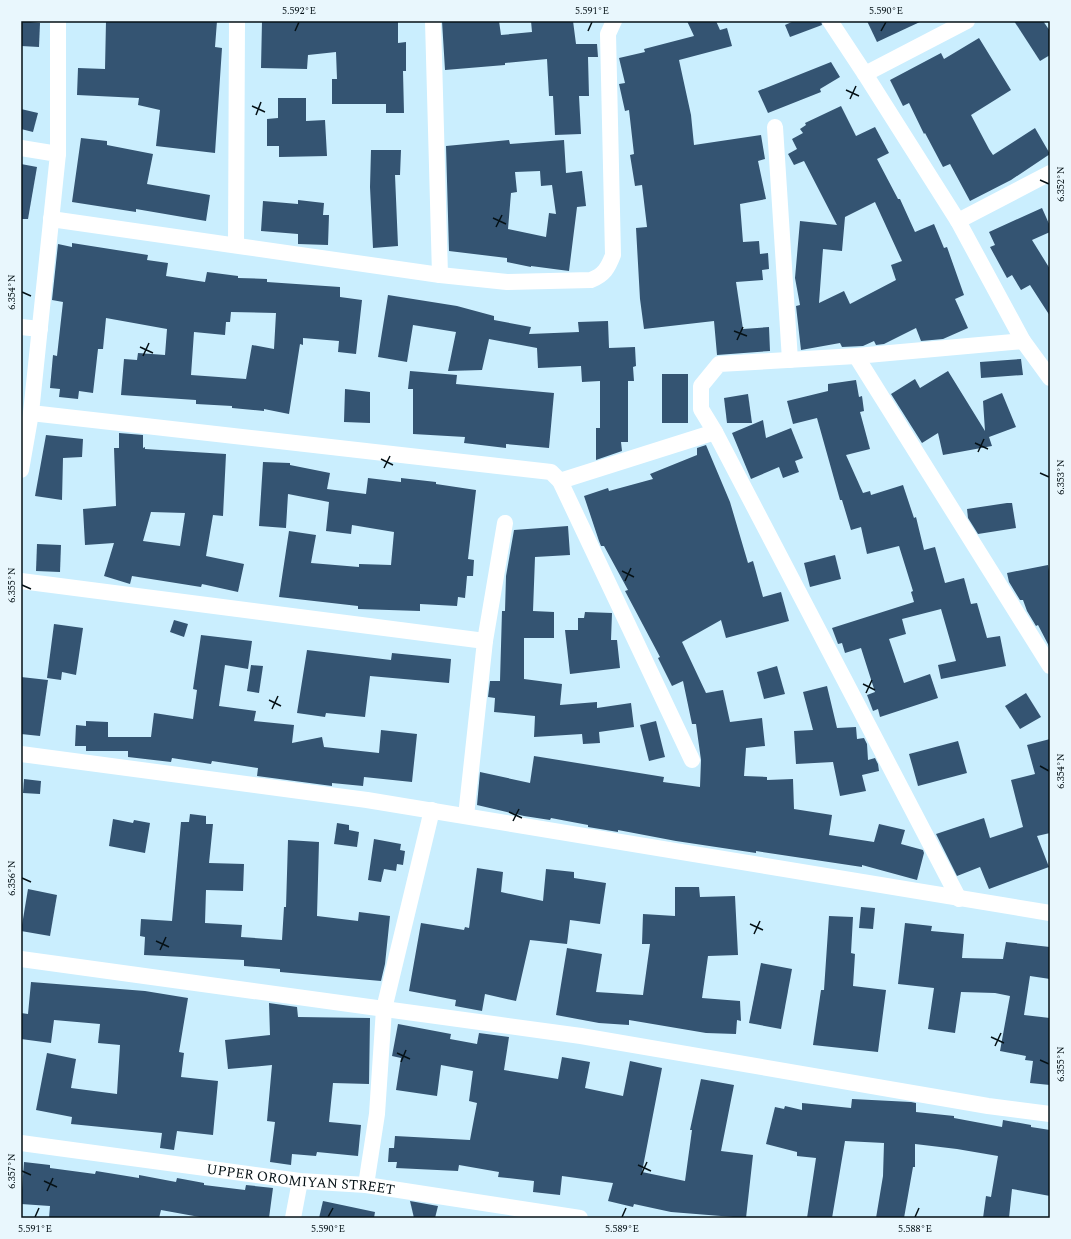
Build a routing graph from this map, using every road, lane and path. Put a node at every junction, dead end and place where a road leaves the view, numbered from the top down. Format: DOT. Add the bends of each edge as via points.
graph roads {
  1 [pos="58,21"];
  2 [pos="237,21"];
  3 [pos="433,21"];
  4 [pos="614,21"];
  5 [pos="830,21"];
  6 [pos="967,21"];
  7 [pos="865,74"];
  8 [pos="775,128"];
  9 [pos="21,148"];
  10 [pos="58,154"];
  11 [pos="1050,173"];
  12 [pos="51,219"];
  13 [pos="958,221"];
  14 [pos="236,245"];
  15 [pos="440,275"];
  16 [pos="21,327"];
  17 [pos="40,329"];
  18 [pos="1023,342"];
  19 [pos="856,356"];
  20 [pos="790,360"];
  21 [pos="1050,378"];
  22 [pos="31,413"];
  23 [pos="714,432"];
  24 [pos="21,470"];
  25 [pos="560,481"];
  26 [pos="505,523"];
  27 [pos="21,581"];
  28 [pos="485,641"];
  29 [pos="1050,666"];
  30 [pos="21,754"];
  31 [pos="692,760"];
  32 [pos="432,810"];
  33 [pos="466,816"];
  34 [pos="959,899"];
  35 [pos="1050,913"];
  36 [pos="21,959"];
  37 [pos="384,1009"];
  38 [pos="1050,1114"];
  39 [pos="21,1143"];
  40 [pos="300,1181"];
  41 [pos="366,1185"];
  42 [pos="293,1218"];
  43 [pos="580,1218"];
  1 -- 10 [label="street"];
  2 -- 14 [label="street"];
  3 -- 15 [label="street"];
  4 -- 15 [label="street" via="608,34 613,255 609,266 602,276 591,280 507,282"];
  5 -- 7 [label="street"];
  6 -- 7 [label="street"];
  7 -- 13 [label="street"];
  8 -- 20 [label="street"];
  9 -- 10 [label="street"];
  10 -- 12 [label="street"];
  11 -- 13 [label="street"];
  12 -- 14 [label="street"];
  12 -- 17 [label="street"];
  13 -- 18 [label="street"];
  14 -- 15 [label="street"];
  16 -- 17 [label="street"];
  17 -- 22 [label="street"];
  18 -- 19 [label="street"];
  18 -- 21 [label="street"];
  19 -- 20 [label="street"];
  19 -- 29 [label="street"];
  20 -- 23 [label="street" via="719,364 701,386 701,409"];
  22 -- 24 [label="street"];
  22 -- 25 [label="street" via="551,472"];
  23 -- 25 [label="street"];
  23 -- 34 [label="street"];
  25 -- 31 [label="street"];
  26 -- 28 [label="street"];
  27 -- 28 [label="street"];
  28 -- 33 [label="street"];
  30 -- 32 [label="street"];
  32 -- 33 [label="street"];
  32 -- 37 [label="street"];
  33 -- 34 [label="street"];
  34 -- 35 [label="street"];
  36 -- 37 [label="street"];
  37 -- 38 [label="street" via="581,1036 988,1106"];
  37 -- 41 [label="street" via="377,1114"];
  39 -- 40 [label="street, UPPER OROMIYAN STREET"];
  40 -- 41 [label="street, UPPER OROMIYAN STREET"];
  40 -- 42 [label="street"];
  41 -- 43 [label="street, UPPER OROMIYAN STREET"];
}
